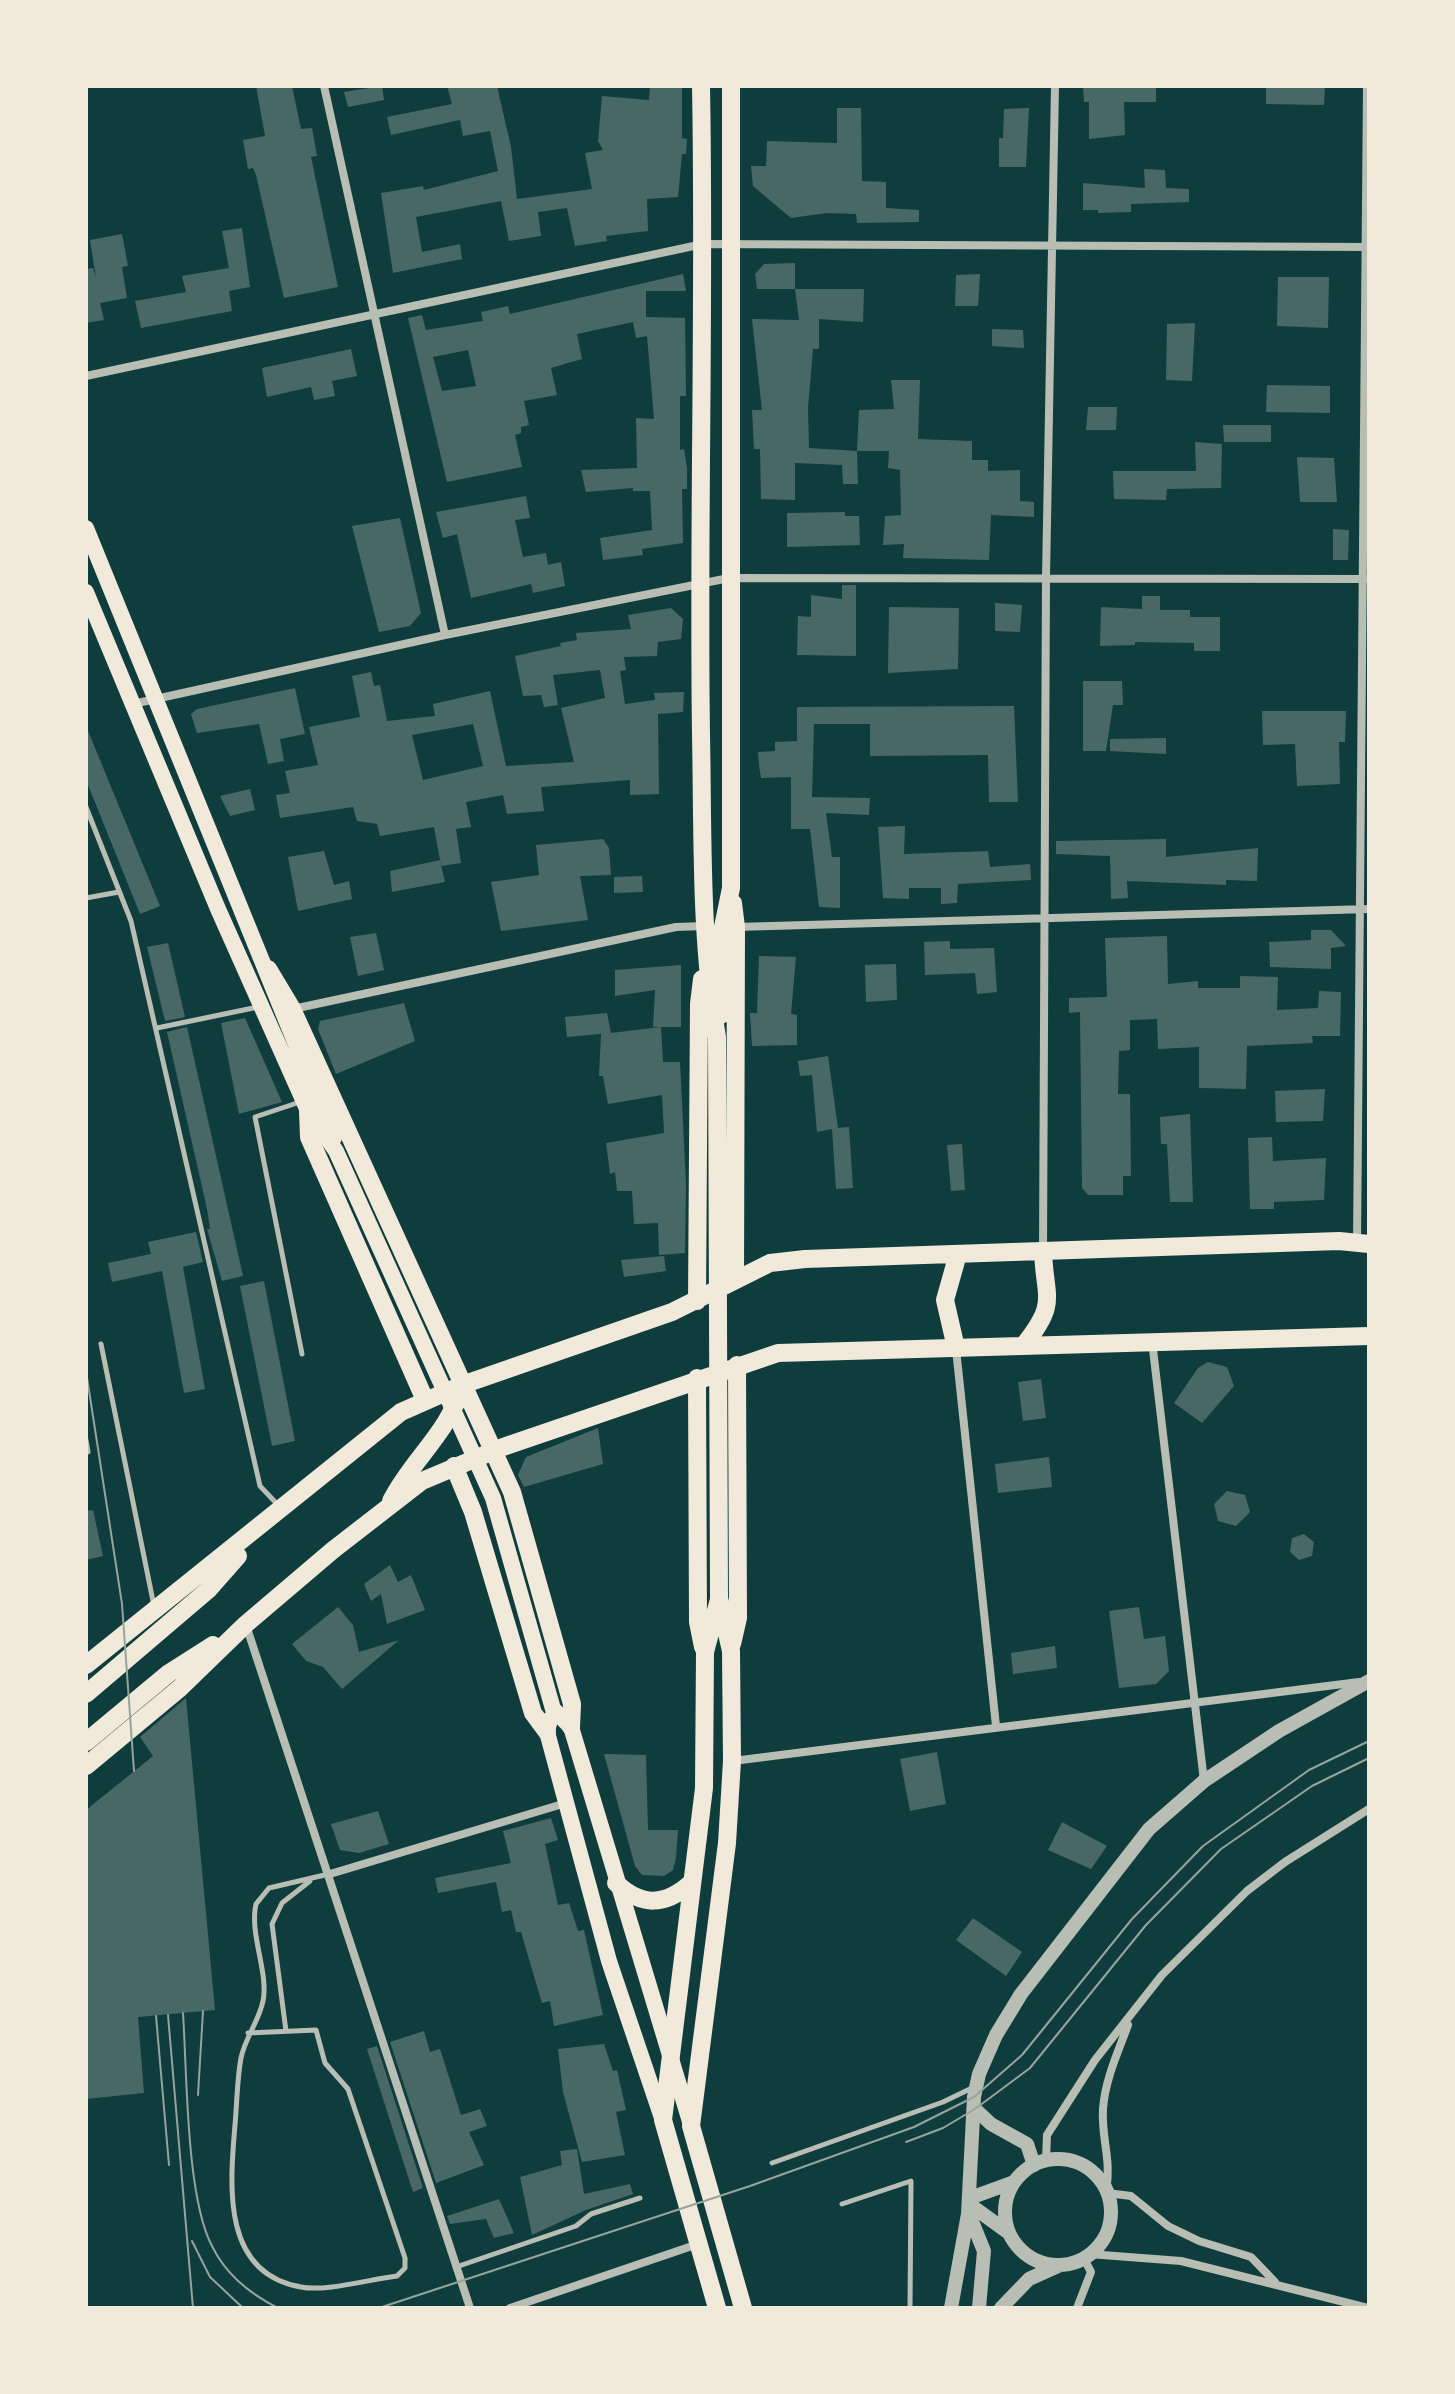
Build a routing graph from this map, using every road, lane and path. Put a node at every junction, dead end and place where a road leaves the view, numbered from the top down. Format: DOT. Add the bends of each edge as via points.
graph roads {
  1 [pos="324,86"];
  2 [pos="701,86"];
  3 [pos="731,86"];
  4 [pos="1055,86"];
  5 [pos="1367,86"];
  6 [pos="733,243"];
  7 [pos="703,244"];
  8 [pos="1053,245"];
  9 [pos="1367,247"];
  10 [pos="372,314"];
  11 [pos="86,376"];
  12 [pos="86,528"];
  13 [pos="1046,576"];
  14 [pos="729,578"];
  15 [pos="1365,579"];
  16 [pos="701,583"];
  17 [pos="86,592"];
  18 [pos="445,635"];
  19 [pos="156,699"];
  20 [pos="132,704"];
  21 [pos="86,807"];
  22 [pos="731,888"];
  23 [pos="119,892"];
  24 [pos="86,898"];
  25 [pos="1364,909"];
  26 [pos="1046,920"];
  27 [pos="705,926"];
  28 [pos="736,927"];
  29 [pos="705,956"];
  30 [pos="268,969"];
  31 [pos="264,1006"];
  32 [pos="292,1009"];
  33 [pos="157,1028"];
  34 [pos="717,1037"];
  35 [pos="306,1106"];
  36 [pos="336,1151"];
  37 [pos="1363,1243"];
  38 [pos="1043,1252"];
  39 [pos="958,1254"];
  40 [pos="735,1280"];
  41 [pos="697,1301"];
  42 [pos="1369,1336"];
  43 [pos="1152,1340"];
  44 [pos="101,1344"];
  45 [pos="1024,1345"];
  46 [pos="956,1348"];
  47 [pos="302,1354"];
  48 [pos="737,1365"];
  49 [pos="697,1378"];
  50 [pos="462,1385"];
  51 [pos="425,1400"];
  52 [pos="86,1440"];
  53 [pos="492,1451"];
  54 [pos="88,1452"];
  55 [pos="454,1466"];
  56 [pos="389,1505"];
  57 [pos="275,1515"];
  58 [pos="719,1598"];
  59 [pos="155,1611"];
  60 [pos="246,1624"];
  61 [pos="731,1651"];
  62 [pos="705,1652"];
  63 [pos="86,1665"];
  64 [pos="1369,1681"];
  65 [pos="86,1694"];
  66 [pos="1194,1702"];
  67 [pos="553,1709"];
  68 [pos="996,1726"];
  69 [pos="571,1727"];
  70 [pos="547,1732"];
  71 [pos="86,1742"];
  72 [pos="732,1761"];
  73 [pos="86,1766"];
  74 [pos="1204,1781"];
  75 [pos="567,1803"];
  76 [pos="1369,1809"];
  77 [pos="330,1874"];
  78 [pos="312,1880"];
  79 [pos="616,1883"];
  80 [pos="691,1883"];
  81 [pos="1131,2017"];
  82 [pos="286,2031"];
  83 [pos="248,2033"];
  84 [pos="669,2058"];
  85 [pos="977,2085"];
  86 [pos="975,2109"];
  87 [pos="663,2120"];
  88 [pos="691,2126"];
  89 [pos="772,2163"];
  90 [pos="1040,2163"];
  91 [pos="1014,2182"];
  92 [pos="1106,2191"];
  93 [pos="640,2198"];
  94 [pos="842,2204"];
  95 [pos="969,2205"];
  96 [pos="1009,2233"];
  97 [pos="698,2244"];
  98 [pos="1086,2256"];
  99 [pos="1064,2264"];
  100 [pos="456,2267"];
  101 [pos="1276,2282"];
  102 [pos="470,2308"];
  103 [pos="510,2308"];
  104 [pos="717,2308"];
  105 [pos="743,2308"];
  106 [pos="910,2308"];
  107 [pos="951,2308"];
  108 [pos="979,2308"];
  109 [pos="1001,2308"];
  110 [pos="1077,2308"];
  111 [pos="1368,2308"];
  1 -- 10 [label="street"];
  2 -- 7 [label="main road"];
  3 -- 6 [label="main road"];
  4 -- 8 [label="street"];
  5 -- 9 [label="street"];
  6 -- 7 [label="street"];
  6 -- 8 [label="street"];
  6 -- 14 [label="main road"];
  7 -- 10 [label="street"];
  7 -- 16 [label="main road"];
  8 -- 9 [label="street"];
  8 -- 13 [label="street"];
  9 -- 15 [label="street"];
  10 -- 11 [label="street"];
  10 -- 18 [label="street"];
  12 -- 19 [label="main road"];
  13 -- 14 [label="street"];
  13 -- 15 [label="street"];
  13 -- 26 [label="street"];
  14 -- 16 [label="street"];
  14 -- 22 [label="main road"];
  15 -- 25 [label="street"];
  16 -- 18 [label="street"];
  16 -- 27 [label="main road"];
  17 -- 20 [label="main road"];
  18 -- 19 [label="street"];
  19 -- 20 [label="street"];
  19 -- 30 [label="main road"];
  20 -- 31 [label="main road"];
  21 -- 23 [label="lane"];
  22 -- 28 [label="main road"];
  22 -- 34 [label="main road" via="723,927 723,1005"];
  23 -- 24 [label="lane"];
  23 -- 33 [label="lane"];
  25 -- 26 [label="street"];
  25 -- 37 [label="street"];
  26 -- 28 [label="street"];
  26 -- 38 [label="street"];
  27 -- 29 [label="main road"];
  27 -- 32 [label="street" via="676,927"];
  28 -- 40 [label="main road"];
  29 -- 34 [label="main road"];
  29 -- 41 [label="main road" via="699,1004"];
  30 -- 32 [label="main road"];
  30 -- 36 [label="main road" via="276,1002 334,1133"];
  31 -- 33 [label="lane"];
  31 -- 35 [label="main road"];
  32 -- 50 [label="main road"];
  33 -- 57 [label="lane" via="260,1486"];
  34 -- 58 [label="main road"];
  35 -- 36 [label="main road"];
  35 -- 47 [label="lane" via="255,1117"];
  35 -- 51 [label="main road" via="309,1137"];
  36 -- 67 [label="main road" via="493,1498"];
  37 -- 38 [label="main road"];
  38 -- 39 [label="main road"];
  38 -- 45 [label="main road" via="1047,1309"];
  39 -- 40 [label="main road" via="770,1263"];
  39 -- 46 [label="main road" via="945,1300"];
  40 -- 41 [label="main road"];
  41 -- 50 [label="main road"];
  42 -- 43 [label="main road"];
  43 -- 45 [label="main road"];
  43 -- 66 [label="street"];
  44 -- 59 [label="lane"];
  45 -- 46 [label="main road"];
  46 -- 48 [label="main road" via="778,1353"];
  46 -- 68 [label="street"];
  48 -- 49 [label="main road"];
  48 -- 61 [label="main road" via="738,1618"];
  49 -- 53 [label="main road"];
  49 -- 62 [label="main road" via="698,1622"];
  50 -- 51 [label="main road"];
  50 -- 53 [label="main road"];
  50 -- 56 [label="main road" via="438,1438 402,1479"];
  51 -- 57 [label="main road" via="377,1431"];
  52 -- 54 [label="lane"];
  53 -- 55 [label="main road"];
  53 -- 69 [label="main road" via="512,1492 572,1704"];
  55 -- 56 [label="main road"];
  55 -- 70 [label="main road" via="473,1512 533,1713"];
  56 -- 60 [label="main road"];
  57 -- 59 [label="main road"];
  57 -- 65 [label="main road" via="208,1590"];
  58 -- 61 [label="main road"];
  58 -- 62 [label="main road"];
  59 -- 63 [label="main road"];
  60 -- 71 [label="main road" via="169,1673"];
  60 -- 73 [label="main road" via="180,1688"];
  60 -- 77 [label="street"];
  61 -- 72 [label="main road"];
  62 -- 80 [label="main road" via="704,1788"];
  64 -- 66 [label="street"];
  64 -- 74 [label="street"];
  66 -- 68 [label="street"];
  66 -- 74 [label="street"];
  67 -- 69 [label="main road"];
  67 -- 70 [label="main road"];
  68 -- 72 [label="street"];
  69 -- 79 [label="main road"];
  70 -- 75 [label="main road"];
  72 -- 88 [label="main road" via="727,1843"];
  74 -- 85 [label="street" via="1149,1829 1047,1960 1005,2018"];
  75 -- 77 [label="street"];
  75 -- 87 [label="main road" via="609,1961"];
  76 -- 81 [label="street" via="1247,1891 1162,1975"];
  77 -- 78 [label="lane"];
  77 -- 100 [label="street"];
  78 -- 82 [label="lane" via="282,1903 272,1924"];
  78 -- 83 [label="lane" via="269,1888 256,1904 263,2001"];
  79 -- 80 [label="main road" via="639,1901 659,1902"];
  79 -- 84 [label="main road"];
  80 -- 84 [label="main road"];
  81 -- 90 [label="street" via="1095,2060 1047,2135"];
  81 -- 92 [label="street" via="1105,2088 1103,2133 1110,2168"];
  82 -- 83 [label="lane"];
  82 -- 83 [label="lane" via="316,2030 325,2063 348,2089 405,2258 405,2268 397,2276 304,2288 263,2270 247,2253 232,2207 231,2168"];
  84 -- 87 [label="main road"];
  84 -- 88 [label="main road"];
  85 -- 86 [label="street"];
  85 -- 89 [label="lane"];
  86 -- 90 [label="street" via="1027,2144"];
  86 -- 95 [label="street"];
  87 -- 97 [label="main road"];
  88 -- 105 [label="main road"];
  90 -- 91 [label="street"];
  90 -- 92 [label="street" via="1058,2159 1083,2165"];
  91 -- 95 [label="street"];
  91 -- 96 [label="street" via="1005,2207"];
  92 -- 98 [label="street" via="1106,2233"];
  92 -- 101 [label="street" via="1131,2196 1178,2231 1251,2257"];
  93 -- 100 [label="lane"];
  94 -- 106 [label="lane" via="911,2181"];
  95 -- 96 [label="street"];
  95 -- 107 [label="street"];
  95 -- 108 [label="street" via="984,2251"];
  96 -- 99 [label="street" via="1038,2261"];
  97 -- 103 [label="street"];
  97 -- 104 [label="main road"];
  98 -- 99 [label="street"];
  98 -- 101 [label="street" via="1149,2256"];
  98 -- 110 [label="street" via="1091,2272"];
  99 -- 109 [label="street" via="1036,2274"];
  100 -- 102 [label="street"];
  101 -- 111 [label="street"];
}
